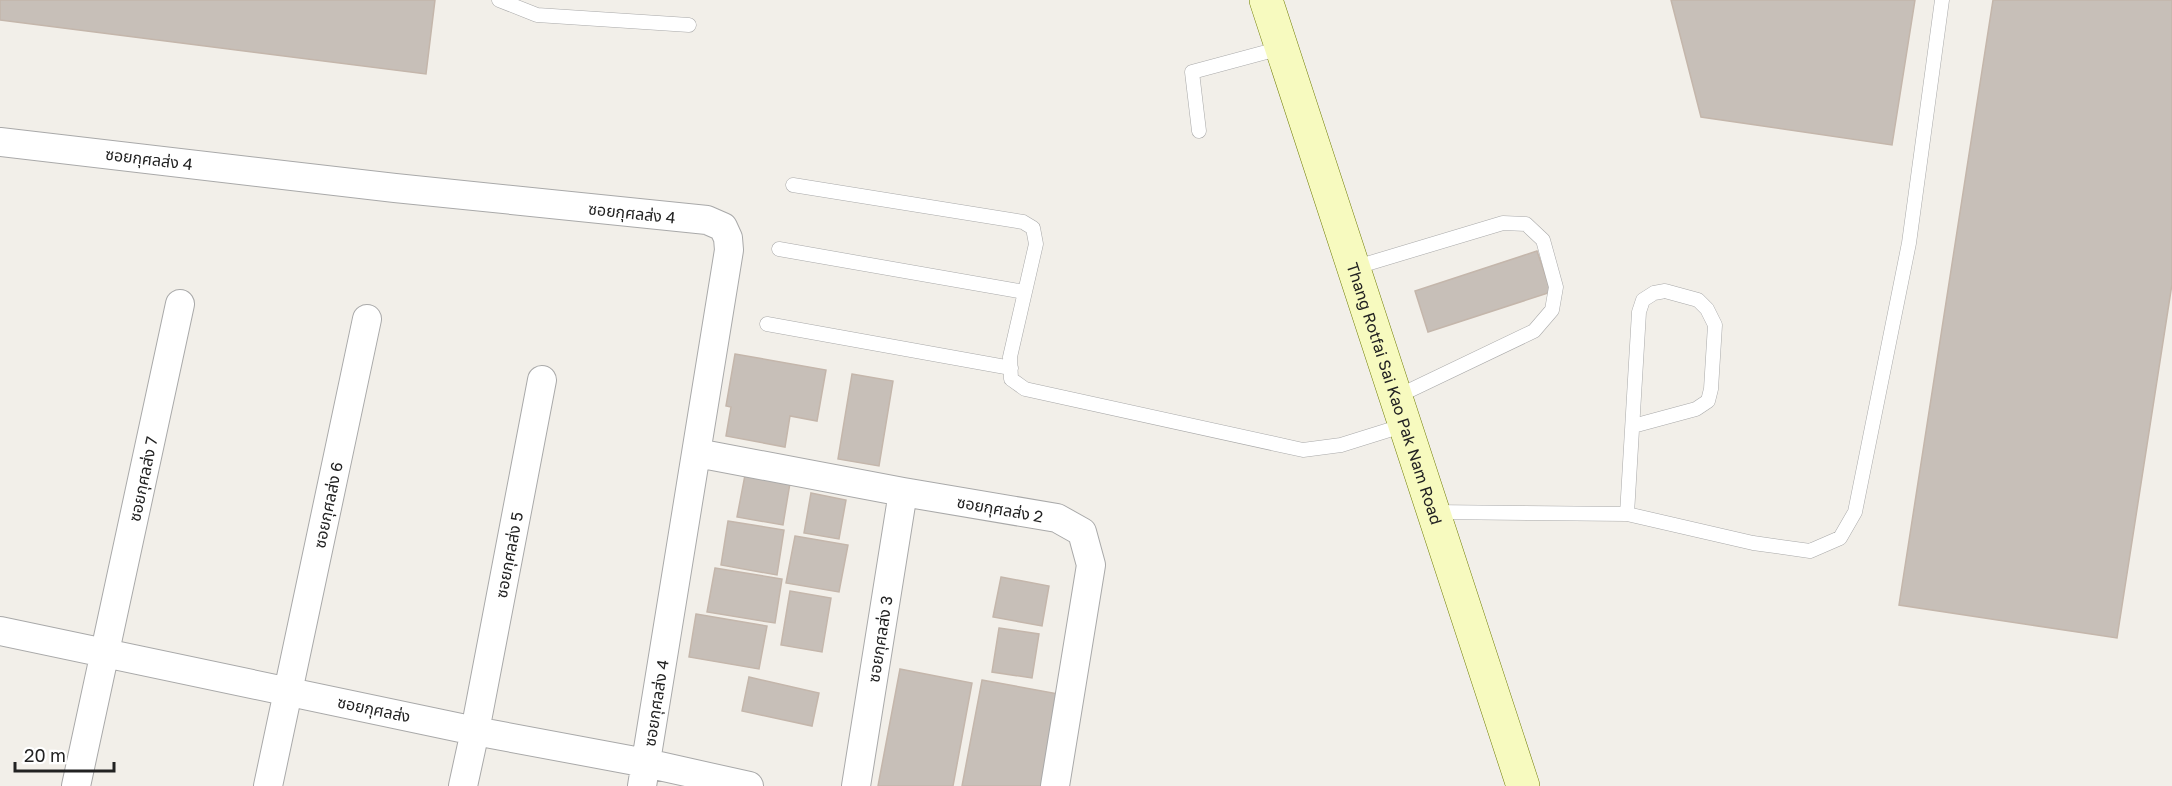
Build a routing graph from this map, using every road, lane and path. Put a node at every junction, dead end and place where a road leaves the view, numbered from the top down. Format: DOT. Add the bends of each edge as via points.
graph roads {
  1 [pos="499,0"];
  2 [pos="1266,0"];
  3 [pos="1942,0"];
  4 [pos="689,25"];
  5 [pos="1281,48"];
  6 [pos="1199,131"];
  7 [pos="0,142"];
  8 [pos="794,185"];
  9 [pos="779,249"];
  10 [pos="1353,268"];
  11 [pos="1025,292"];
  12 [pos="180,304"];
  13 [pos="367,319"];
  14 [pos="767,324"];
  15 [pos="1011,368"];
  16 [pos="542,380"];
  17 [pos="1400,411"];
  18 [pos="1633,426"];
  19 [pos="697,453"];
  20 [pos="903,492"];
  21 [pos="1433,512"];
  22 [pos="1627,514"];
  23 [pos="0,631"];
  24 [pos="106,654"];
  25 [pos="289,691"];
  26 [pos="475,730"];
  27 [pos="644,774"];
  28 [pos="76,786"];
  29 [pos="268,786"];
  30 [pos="463,786"];
  31 [pos="749,786"];
  32 [pos="856,786"];
  33 [pos="1055,786"];
  34 [pos="1523,786"];
  1 -- 4 [label="lane" via="537,15"];
  2 -- 5 [label="main road, Thang Rotfai Sai Kao Pak Nam Road"];
  3 -- 22 [label="lane" via="1909,243 1855,512 1840,538 1810,551 1753,543"];
  5 -- 6 [label="lane" via="1192,72"];
  5 -- 10 [label="main road, Thang Rotfai Sai Kao Pak Nam Road"];
  7 -- 19 [label="street, ซอยกุศลส่ง 4" via="718,224 728,238 729,250"];
  8 -- 11 [label="lane" via="1023,222 1033,228 1036,244"];
  9 -- 11 [label="lane"];
  10 -- 17 [label="main road, Thang Rotfai Sai Kao Pak Nam Road"];
  10 -- 17 [label="lane" via="1503,223 1526,224 1543,240 1556,287 1552,310 1534,331"];
  11 -- 15 [label="lane"];
  12 -- 24 [label="street, ซอยกุศลส่ง 7"];
  13 -- 25 [label="street, ซอยกุศลส่ง 6"];
  14 -- 15 [label="lane"];
  15 -- 17 [label="lane" via="1011,379 1025,389 1303,450 1341,445"];
  16 -- 26 [label="street, ซอยกุศลส่ง 5"];
  17 -- 21 [label="main road, Thang Rotfai Sai Kao Pak Nam Road"];
  18 -- 18 [label="lane" via="1639,312 1643,300 1665,291 1698,300 1715,325 1708,401 1696,409"];
  18 -- 22 [label="lane"];
  19 -- 20 [label="street, ซอยกุศลส่ง 2"];
  19 -- 27 [label="street, ซอยกุศลส่ง 4"];
  20 -- 32 [label="street, ซอยกุศลส่ง 3"];
  20 -- 33 [label="street, ซอยกุศลส่ง 2" via="1057,518 1082,532 1091,565"];
  21 -- 22 [label="lane"];
  21 -- 34 [label="main road, Thang Rotfai Sai Kao Pak Nam Road"];
  23 -- 24 [label="street, ซอยกุศลส่ง"];
  24 -- 25 [label="street, ซอยกุศลส่ง"];
  24 -- 28 [label="street, ซอยกุศลส่ง 7"];
  25 -- 26 [label="street, ซอยกุศลส่ง"];
  25 -- 29 [label="street, ซอยกุศลส่ง 6"];
  26 -- 27 [label="street, ซอยกุศลส่ง"];
  26 -- 30 [label="street, ซอยกุศลส่ง 5"];
  27 -- 31 [label="street, ซอยกุศลส่ง"];
}
